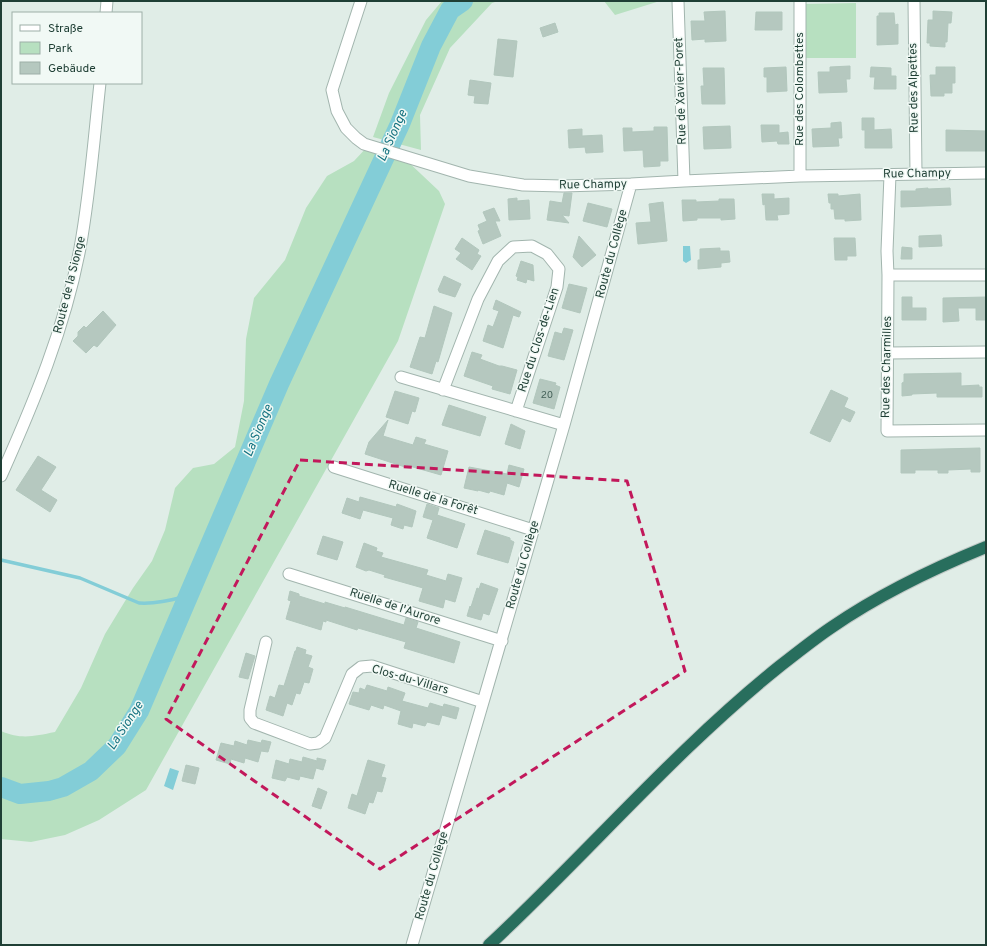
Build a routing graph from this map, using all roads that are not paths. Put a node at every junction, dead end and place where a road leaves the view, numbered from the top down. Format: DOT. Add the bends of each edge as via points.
graph roads {
  1 [pos="106,1"];
  2 [pos="361,1"];
  3 [pos="678,1"];
  4 [pos="800,1"];
  5 [pos="914,1"];
  6 [pos="106,12"];
  7 [pos="100,84"];
  8 [pos="986,172"];
  9 [pos="916,174"];
  10 [pos="890,175"];
  11 [pos="800,176"];
  12 [pos="684,181"];
  13 [pos="631,184"];
  14 [pos="888,275"];
  15 [pos="986,275"];
  16 [pos="986,352"];
  17 [pos="888,353"];
  18 [pos="401,378"];
  19 [pos="442,390"];
  20 [pos="516,411"];
  21 [pos="564,425"];
  22 [pos="986,430"];
  23 [pos="334,467"];
  24 [pos="1,476"];
  25 [pos="533,530"];
  26 [pos="986,547"];
  27 [pos="289,574"];
  28 [pos="502,641"];
  29 [pos="266,642"];
  30 [pos="483,702"];
  31 [pos="412,945"];
  32 [pos="489,945"];
  1 -- 6 [label="street"];
  2 -- 13 [label="street, Rue Champy" via="332,90 337,110 346,128 356,138 368,146 469,176 523,185"];
  3 -- 12 [label="street, Rue de Xavier-Poret"];
  4 -- 11 [label="street, Rue des Colombettes"];
  5 -- 9 [label="street, Rue des Alpettes"];
  7 -- 24 [label="street, Route de la Sionge" via="86,208 72,285 62,323 29,415"];
  8 -- 9 [label="street, Rue Champy"];
  9 -- 10 [label="street, Rue Champy"];
  10 -- 11 [label="street, Rue Champy"];
  10 -- 14 [label="street, Rue des Charmilles"];
  11 -- 12 [label="street, Rue Champy"];
  12 -- 13 [label="street, Rue Champy"];
  13 -- 21 [label="street, Route du Collège"];
  14 -- 15 [label="street"];
  14 -- 17 [label="street, Rue des Charmilles"];
  16 -- 17 [label="street"];
  17 -- 22 [label="street, Rue des Charmilles" via="887,431"];
  18 -- 19 [label="street"];
  19 -- 20 [label="street"];
  19 -- 20 [label="street, Rue du Clos-de-Lien" via="478,299 498,261 513,247 532,246 547,254 559,269 557,287"];
  20 -- 21 [label="street"];
  21 -- 25 [label="street, Route du Collège"];
  23 -- 25 [label="street, Ruelle de la Forêt"];
  25 -- 28 [label="street, Route du Collège"];
  26 -- 32 [label="highway" via="874,600 831,627 759,683 688,746"];
  27 -- 28 [label="street, Ruelle de l'Aurore"];
  28 -- 30 [label="street, Route du Collège"];
  29 -- 30 [label="street, Clos-du-Villars" via="250,718 254,723 310,744 318,744 326,738 352,674 361,667 372,666"];
  30 -- 31 [label="street, Route du Collège"];
}
